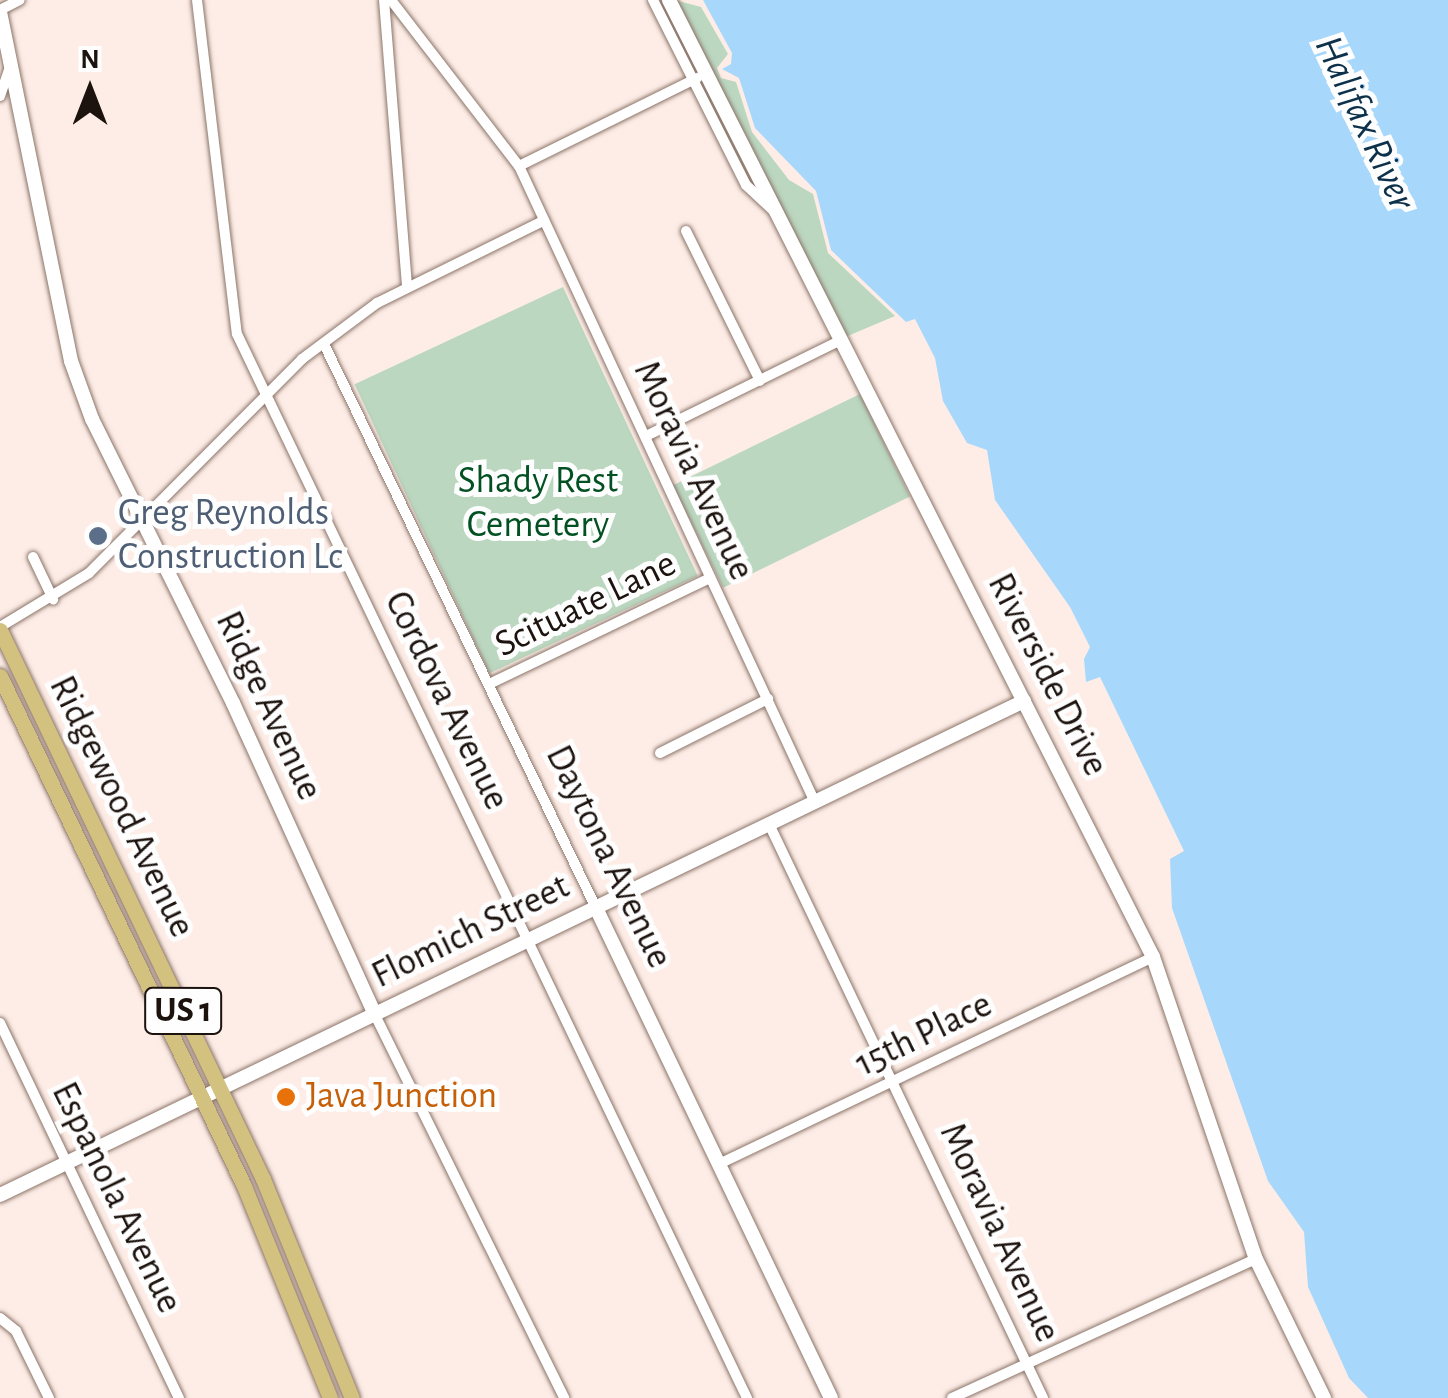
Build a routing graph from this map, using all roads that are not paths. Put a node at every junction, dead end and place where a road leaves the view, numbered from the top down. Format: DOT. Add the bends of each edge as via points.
graph roads {
  1 [pos="20,0"];
  2 [pos="198,0"];
  3 [pos="388,0"];
  4 [pos="654,0"];
  5 [pos="669,0"];
  6 [pos="0,11"];
  7 [pos="10,66"];
  8 [pos="701,77"];
  9 [pos="0,96"];
  10 [pos="518,166"];
  11 [pos="541,222"];
  12 [pos="686,231"];
  13 [pos="408,286"];
  14 [pos="839,341"];
  15 [pos="324,344"];
  16 [pos="760,381"];
  17 [pos="265,395"];
  18 [pos="646,436"];
  19 [pos="142,523"];
  20 [pos="33,557"];
  21 [pos="708,579"];
  22 [pos="52,599"];
  23 [pos="0,628"];
  24 [pos="0,676"];
  25 [pos="489,684"];
  26 [pos="768,698"];
  27 [pos="1024,702"];
  28 [pos="660,753"];
  29 [pos="814,800"];
  30 [pos="769,824"];
  31 [pos="596,908"];
  32 [pos="529,940"];
  33 [pos="1154,958"];
  34 [pos="375,1015"];
  35 [pos="0,1023"];
  36 [pos="896,1083"];
  37 [pos="221,1090"];
  38 [pos="203,1098"];
  39 [pos="66,1163"];
  40 [pos="719,1164"];
  41 [pos="0,1195"];
  42 [pos="1256,1259"];
  43 [pos="0,1318"];
  44 [pos="1026,1362"];
  45 [pos="49,1398"];
  46 [pos="179,1398"];
  47 [pos="330,1398"];
  48 [pos="352,1398"];
  49 [pos="564,1398"];
  50 [pos="748,1398"];
  51 [pos="831,1398"];
  52 [pos="952,1398"];
  53 [pos="1043,1398"];
  54 [pos="1324,1398"];
  1 -- 6 [label="street"];
  2 -- 17 [label="street, Cordova Avenue" via="227,284 237,334"];
  3 -- 10 [label="street, Moravia Avenue"];
  3 -- 13 [label="street"];
  4 -- 8 [label="street"];
  5 -- 8 [label="street, Riverside Drive"];
  6 -- 7 [label="street, Ridge Avenue"];
  7 -- 9 [label="street"];
  7 -- 19 [label="street, Ridge Avenue" via="71,361"];
  8 -- 10 [label="street"];
  8 -- 14 [label="street, Riverside Drive"];
  10 -- 11 [label="street, Moravia Avenue"];
  11 -- 13 [label="street"];
  11 -- 18 [label="street, Moravia Avenue"];
  12 -- 16 [label="street"];
  13 -- 15 [label="street"];
  14 -- 16 [label="street"];
  14 -- 27 [label="street, Riverside Drive"];
  15 -- 17 [label="street"];
  15 -- 25 [label="street, Daytona Avenue"];
  16 -- 18 [label="street"];
  17 -- 19 [label="street"];
  17 -- 32 [label="street, Cordova Avenue"];
  18 -- 21 [label="street, Moravia Avenue"];
  19 -- 22 [label="street"];
  19 -- 34 [label="street, Ridge Avenue"];
  20 -- 22 [label="street"];
  21 -- 25 [label="street, Scituate Lane"];
  21 -- 26 [label="street, Moravia Avenue"];
  22 -- 23 [label="street"];
  23 -- 37 [label="main road, Ridgewood Avenue / US 1"];
  24 -- 38 [label="main road, Ridgewood Avenue / US 1"];
  25 -- 31 [label="street, Daytona Avenue"];
  26 -- 28 [label="street"];
  26 -- 29 [label="street, Moravia Avenue"];
  27 -- 29 [label="street, Flomich Street"];
  27 -- 33 [label="street, Riverside Drive"];
  29 -- 30 [label="street, Flomich Street"];
  30 -- 31 [label="street, Flomich Street"];
  30 -- 36 [label="street, Moravia Avenue"];
  31 -- 32 [label="street, Flomich Street"];
  31 -- 40 [label="street, Daytona Avenue"];
  32 -- 34 [label="street, Flomich Street"];
  32 -- 50 [label="street, Cordova Avenue"];
  33 -- 36 [label="street, 15th Place"];
  33 -- 42 [label="street, Riverside Drive"];
  34 -- 37 [label="street, Flomich Street"];
  34 -- 49 [label="street, Ridge Avenue"];
  35 -- 39 [label="street, Espanola Avenue"];
  36 -- 40 [label="street, 15th Place"];
  36 -- 44 [label="street, Moravia Avenue"];
  37 -- 38 [label="street, Flomich Street"];
  37 -- 48 [label="main road, Ridgewood Avenue / US 1"];
  38 -- 39 [label="street, Flomich Street"];
  38 -- 47 [label="main road, Ridgewood Avenue / US 1"];
  39 -- 41 [label="street, Flomich Street"];
  39 -- 46 [label="street, Espanola Avenue"];
  40 -- 51 [label="street, Daytona Avenue"];
  42 -- 44 [label="street"];
  42 -- 54 [label="street, Riverside Drive"];
  43 -- 45 [label="street" via="16,1331"];
  44 -- 52 [label="street"];
  44 -- 53 [label="street, Moravia Avenue"];
}
